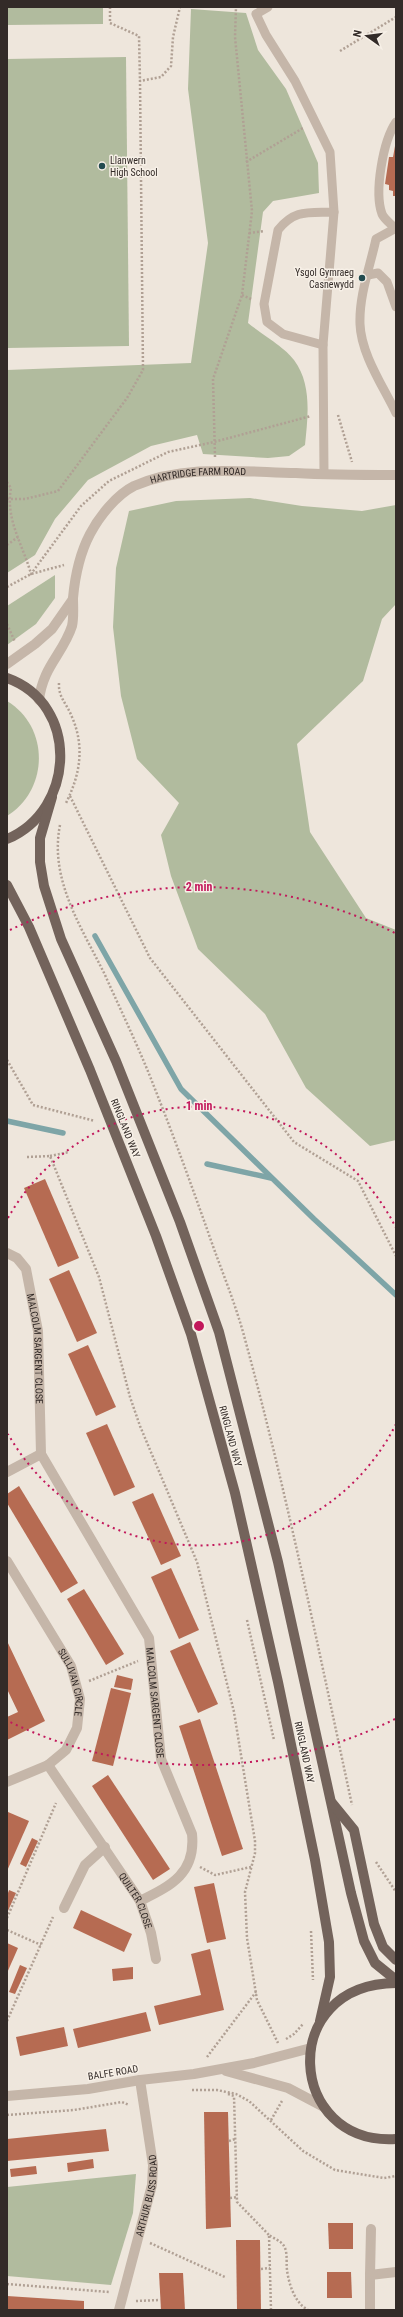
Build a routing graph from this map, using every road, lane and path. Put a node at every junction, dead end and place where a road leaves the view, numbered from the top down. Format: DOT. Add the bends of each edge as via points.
graph roads {
  1 [pos="110,7"];
  2 [pos="180,7"];
  3 [pos="236,7"];
  4 [pos="268,7"];
  5 [pos="396,17"];
  6 [pos="340,51"];
  7 [pos="140,80"];
  8 [pos="316,121"];
  9 [pos="396,122"];
  10 [pos="246,162"];
  11 [pos="334,212"];
  12 [pos="395,228"];
  13 [pos="368,275"];
  14 [pos="396,307"];
  15 [pos="323,345"];
  16 [pos="396,413"];
  17 [pos="215,472"];
  18 [pos="324,474"];
  19 [pos="396,475"];
  20 [pos="7,482"];
  21 [pos="8,498"];
  22 [pos="18,537"];
  23 [pos="7,545"];
  24 [pos="78,562"];
  25 [pos="7,587"];
  26 [pos="73,598"];
  27 [pos="7,664"];
  28 [pos="7,678"];
  29 [pos="39,700"];
  30 [pos="60,773"];
  31 [pos="52,796"];
  32 [pos="7,839"];
  33 [pos="7,885"];
  34 [pos="7,1060"];
  35 [pos="94,1114"];
  36 [pos="96,1121"];
  37 [pos="99,1128"];
  38 [pos="69,1152"];
  39 [pos="26,1156"];
  40 [pos="50,1156"];
  41 [pos="7,1253"];
  42 [pos="396,1256"];
  43 [pos="41,1454"];
  44 [pos="7,1472"];
  45 [pos="7,1561"];
  46 [pos="246,1614"];
  47 [pos="152,1656"];
  48 [pos="78,1686"];
  49 [pos="275,1744"];
  50 [pos="48,1765"];
  51 [pos="7,1782"];
  52 [pos="58,1799"];
  53 [pos="331,1802"];
  54 [pos="105,1847"];
  55 [pos="189,1861"];
  56 [pos="251,1867"];
  57 [pos="140,1901"];
  58 [pos="64,1908"];
  59 [pos="55,1914"];
  60 [pos="7,1918"];
  61 [pos="311,1922"];
  62 [pos="7,1930"];
  63 [pos="41,1945"];
  64 [pos="156,1959"];
  65 [pos="396,1960"];
  66 [pos="396,1981"];
  67 [pos="312,1986"];
  68 [pos="256,1992"];
  69 [pos="7,2021"];
  70 [pos="320,2021"];
  71 [pos="304,2022"];
  72 [pos="279,2043"];
  73 [pos="310,2048"];
  74 [pos="286,2054"];
  75 [pos="222,2070"];
  76 [pos="194,2074"];
  77 [pos="140,2080"];
  78 [pos="288,2088"];
  79 [pos="217,2090"];
  80 [pos="7,2096"];
  81 [pos="324,2107"];
  82 [pos="235,2139"];
  83 [pos="396,2139"];
  84 [pos="229,2141"];
  85 [pos="396,2176"];
  86 [pos="236,2197"];
  87 [pos="230,2198"];
  88 [pos="371,2229"];
  89 [pos="269,2235"];
  90 [pos="139,2238"];
  91 [pos="270,2268"];
  92 [pos="260,2269"];
  93 [pos="396,2272"];
  94 [pos="370,2275"];
  95 [pos="224,2277"];
  96 [pos="7,2284"];
  97 [pos="160,2300"];
  98 [pos="121,2302"];
  99 [pos="271,2310"];
  100 [pos="308,2310"];
  101 [pos="370,2310"];
  1 -- 7 [label="path" via="110,23 139,36"];
  2 -- 7 [label="path" via="173,37 171,66 162,77"];
  3 -- 10 [label="path" via="235,37"];
  4 -- 8 [label="lane" via="256,14"];
  5 -- 6 [label="path"];
  7 -- 21 [label="path" via="143,370 127,398 58,491 25,499"];
  8 -- 10 [label="path"];
  8 -- 11 [label="lane" via="330,152"];
  9 -- 12 [label="lane" via="389,132 379,188 382,215"];
  10 -- 17 [label="path" via="252,211 242,295 213,379"];
  11 -- 15 [label="lane"];
  11 -- 15 [label="lane" via="295,214 278,230 264,304 267,322 283,334"];
  12 -- 13 [label="lane" via="376,239"];
  13 -- 14 [label="lane" via="378,273 387,282"];
  13 -- 16 [label="lane" via="360,325 367,352"];
  15 -- 18 [label="lane"];
  17 -- 18 [label="street, HARTRIDGE FARM ROAD"];
  17 -- 24 [label="street, HARTRIDGE FARM ROAD" via="165,476 133,487 111,504 90,534"];
  18 -- 19 [label="street, HARTRIDGE FARM ROAD"];
  20 -- 21 [label="path" via="11,488"];
  22 -- 23 [label="path"];
  24 -- 25 [label="path" via="31,574"];
  24 -- 26 [label="street, HARTRIDGE FARM ROAD"];
  26 -- 27 [label="street, HARTRIDGE FARM ROAD" via="52,629"];
  26 -- 29 [label="street, HARTRIDGE FARM ROAD" via="72,625 50,664"];
  28 -- 29 [label="main road, RINGLAND WAY" via="17,681"];
  29 -- 30 [label="main road, RINGLAND WAY" via="53,722 61,747"];
  30 -- 31 [label="main road, RINGLAND WAY"];
  30 -- 42 [label="path" via="150,958 294,1142 358,1181"];
  31 -- 32 [label="main road, RINGLAND WAY" via="38,818 18,834"];
  31 -- 53 [label="main road, RINGLAND WAY" via="40,838 44,886 61,939 116,1061 180,1222 219,1332 278,1562"];
  33 -- 70 [label="main road, RINGLAND WAY" via="29,927 87,1063 156,1236 191,1334 230,1478 279,1689 315,1860 328,1934 330,1977"];
  34 -- 36 [label="path" via="33,1105"];
  35 -- 36 [label="path"];
  36 -- 37 [label="path"];
  38 -- 40 [label="path"];
  39 -- 40 [label="path"];
  40 -- 56 [label="path" via="100,1277 130,1397 140,1426 197,1562 234,1712 256,1847"];
  41 -- 43 [label="street, MALCOLM SARGENT CLOSE" via="22,1263 31,1285 38,1331"];
  43 -- 44 [label="street"];
  43 -- 47 [label="street, MALCOLM SARGENT CLOSE" via="145,1628"];
  45 -- 48 [label="street, SULLIVAN CIRCLE" via="71,1666"];
  46 -- 49 [label="path"];
  47 -- 48 [label="path"];
  47 -- 55 [label="street, MALCOLM SARGENT CLOSE" via="160,1752 167,1777 190,1827 193,1843"];
  48 -- 50 [label="street, SULLIVAN CIRCLE" via="80,1699 77,1728 66,1750"];
  50 -- 51 [label="street, SULLIVAN CIRCLE"];
  50 -- 54 [label="street, QUILTER CLOSE"];
  52 -- 60 [label="path"];
  53 -- 65 [label="main road, RINGLAND WAY" via="354,1830 374,1924 383,1947"];
  53 -- 66 [label="main road, RINGLAND WAY" via="350,1893 364,1941 375,1963"];
  54 -- 57 [label="street, QUILTER CLOSE"];
  54 -- 58 [label="street" via="85,1865"];
  55 -- 56 [label="path" via="216,1875"];
  55 -- 57 [label="street, MALCOLM SARGENT CLOSE" via="171,1885"];
  56 -- 68 [label="path" via="245,1892 245,1916"];
  57 -- 64 [label="street, QUILTER CLOSE" via="151,1932"];
  59 -- 63 [label="path"];
  61 -- 67 [label="path"];
  62 -- 63 [label="path"];
  63 -- 69 [label="path"];
  66 -- 70 [label="main road, BALFE ROAD" via="376,1983 354,1990 335,2003"];
  68 -- 72 [label="path" via="257,2000"];
  68 -- 76 [label="path"];
  70 -- 73 [label="main road, BALFE ROAD"];
  71 -- 72 [label="path" via="294,2034"];
  72 -- 74 [label="path"];
  73 -- 74 [label="street, BALFE ROAD"];
  73 -- 81 [label="main road, BALFE ROAD" via="313,2082"];
  74 -- 75 [label="street, BALFE ROAD"];
  75 -- 76 [label="street, BALFE ROAD"];
  75 -- 78 [label="street, BALFE ROAD"];
  76 -- 77 [label="street, BALFE ROAD"];
  77 -- 80 [label="street, BALFE ROAD" via="88,2089"];
  77 -- 90 [label="street, ARTHUR BLISS ROAD" via="153,2165 152,2185"];
  78 -- 81 [label="street, BALFE ROAD"];
  78 -- 85 [label="path" via="272,2120 303,2151 336,2170 384,2178"];
  79 -- 82 [label="path" via="234,2096"];
  81 -- 83 [label="main road, BALFE ROAD" via="340,2124 360,2135 382,2140"];
  82 -- 84 [label="path"];
  82 -- 86 [label="path"];
  86 -- 87 [label="path"];
  86 -- 89 [label="path" via="237,2202"];
  88 -- 94 [label="street"];
  89 -- 91 [label="path"];
  89 -- 100 [label="path" via="283,2244 292,2288 300,2305"];
  90 -- 95 [label="path"];
  90 -- 98 [label="street, ARTHUR BLISS ROAD"];
  91 -- 92 [label="path"];
  91 -- 99 [label="path"];
  93 -- 94 [label="street"];
  94 -- 101 [label="street"];
  96 -- 98 [label="path"];
  97 -- 98 [label="path"];
}
